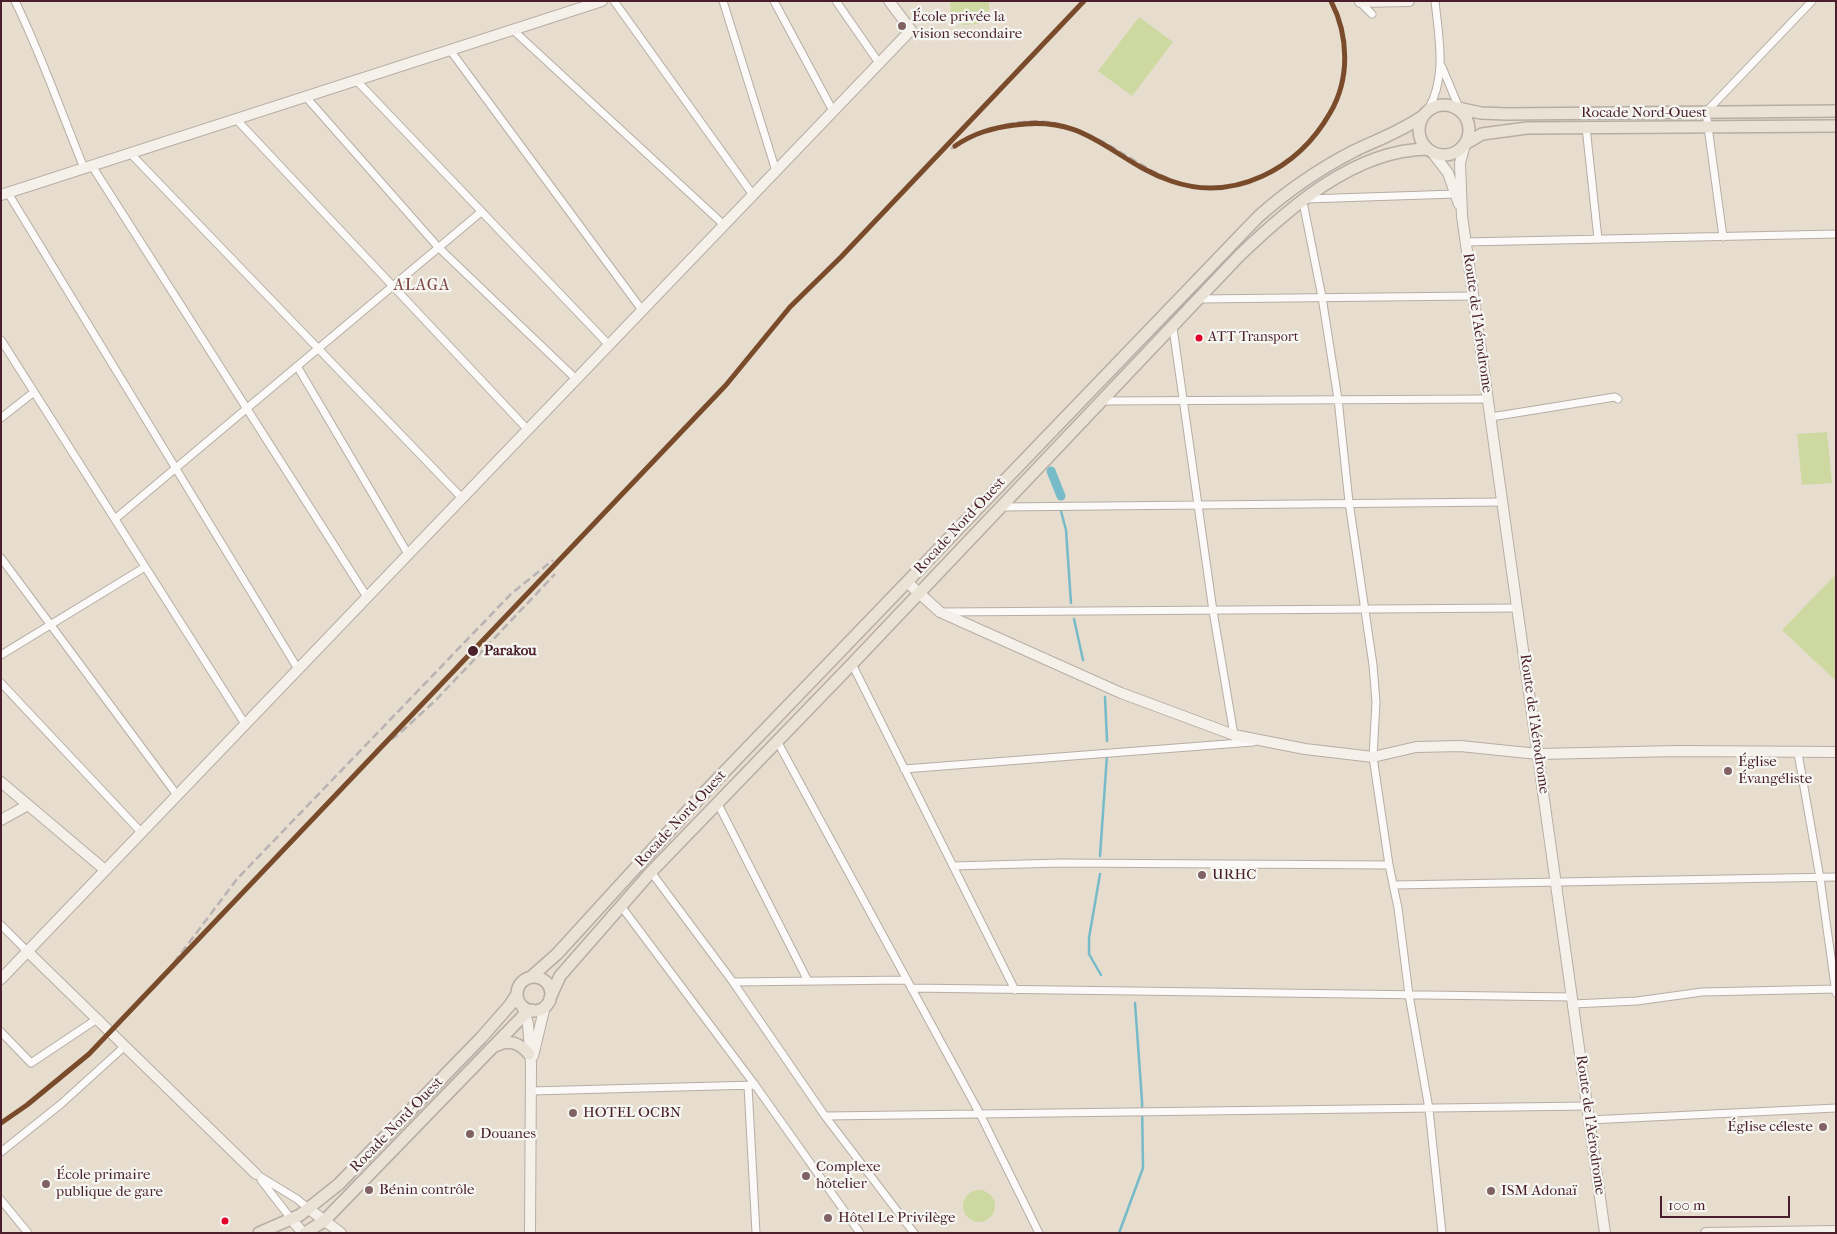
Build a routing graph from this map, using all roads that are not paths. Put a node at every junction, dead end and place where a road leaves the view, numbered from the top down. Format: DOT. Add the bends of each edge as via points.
graph roads {
  1 [pos="15,1"];
  2 [pos="602,1"];
  3 [pos="614,1"];
  4 [pos="723,1"];
  5 [pos="774,1"];
  6 [pos="836,1"];
  7 [pos="889,1"];
  8 [pos="1409,1"];
  9 [pos="1435,1"];
  10 [pos="1812,1"];
  11 [pos="1360,2"];
  12 [pos="1372,14"];
  13 [pos="513,30"];
  14 [pos="450,50"];
  15 [pos="879,63"];
  16 [pos="1442,66"];
  17 [pos="356,80"];
  18 [pos="306,97"];
  19 [pos="1458,109"];
  20 [pos="834,111"];
  21 [pos="1836,111"];
  22 [pos="1706,112"];
  23 [pos="1426,113"];
  24 [pos="236,119"];
  25 [pos="1836,126"];
  26 [pos="1586,127"];
  27 [pos="1708,128"];
  28 [pos="1464,144"];
  29 [pos="1430,150"];
  30 [pos="130,153"];
  31 [pos="88,167"];
  32 [pos="776,171"];
  33 [pos="4,194"];
  34 [pos="1455,194"];
  35 [pos="753,195"];
  36 [pos="1305,200"];
  37 [pos="480,212"];
  38 [pos="1462,216"];
  39 [pos="724,225"];
  40 [pos="1836,234"];
  41 [pos="1723,237"];
  42 [pos="1598,240"];
  43 [pos="1466,242"];
  44 [pos="438,247"];
  45 [pos="392,286"];
  46 [pos="1474,296"];
  47 [pos="1322,297"];
  48 [pos="1200,299"];
  49 [pos="642,310"];
  50 [pos="1173,328"];
  51 [pos="1,340"];
  52 [pos="609,345"];
  53 [pos="318,349"];
  54 [pos="297,366"];
  55 [pos="576,379"];
  56 [pos="34,392"];
  57 [pos="1338,399"];
  58 [pos="1488,399"];
  59 [pos="1618,399"];
  60 [pos="1102,401"];
  61 [pos="1183,401"];
  62 [pos="248,408"];
  63 [pos="1491,417"];
  64 [pos="1,418"];
  65 [pos="528,430"];
  66 [pos="176,468"];
  67 [pos="462,498"];
  68 [pos="1349,502"];
  69 [pos="1502,502"];
  70 [pos="1198,505"];
  71 [pos="1001,507"];
  72 [pos="115,519"];
  73 [pos="408,554"];
  74 [pos="1,558"];
  75 [pos="145,567"];
  76 [pos="908,582"];
  77 [pos="918,593"];
  78 [pos="367,597"];
  79 [pos="1365,608"];
  80 [pos="1518,608"];
  81 [pos="1213,611"];
  82 [pos="940,612"];
  83 [pos="51,625"];
  84 [pos="1,655"];
  85 [pos="852,664"];
  86 [pos="298,669"];
  87 [pos="1,684"];
  88 [pos="245,724"];
  89 [pos="1234,735"];
  90 [pos="777,741"];
  91 [pos="1258,741"];
  92 [pos="1798,752"];
  93 [pos="1836,752"];
  94 [pos="1538,754"];
  95 [pos="1373,756"];
  96 [pos="904,769"];
  97 [pos="1,782"];
  98 [pos="177,795"];
  99 [pos="717,802"];
  100 [pos="28,805"];
  101 [pos="1,820"];
  102 [pos="141,832"];
  103 [pos="1389,865"];
  104 [pos="953,866"];
  105 [pos="105,870"];
  106 [pos="651,872"];
  107 [pos="1836,877"];
  108 [pos="1820,878"];
  109 [pos="1556,883"];
  110 [pos="1395,885"];
  111 [pos="622,906"];
  112 [pos="1,925"];
  113 [pos="27,951"];
  114 [pos="531,977"];
  115 [pos="1,979"];
  116 [pos="907,980"];
  117 [pos="808,981"];
  118 [pos="734,982"];
  119 [pos="911,988"];
  120 [pos="1836,989"];
  121 [pos="1014,990"];
  122 [pos="517,994"];
  123 [pos="1836,994"];
  124 [pos="1409,995"];
  125 [pos="1573,1000"];
  126 [pos="547,1002"];
  127 [pos="527,1010"];
  128 [pos="97,1019"];
  129 [pos="1,1032"];
  130 [pos="125,1046"];
  131 [pos="491,1048"];
  132 [pos="530,1059"];
  133 [pos="752,1086"];
  134 [pos="531,1091"];
  135 [pos="1588,1106"];
  136 [pos="1836,1108"];
  137 [pos="1429,1109"];
  138 [pos="980,1114"];
  139 [pos="825,1116"];
  140 [pos="1590,1120"];
  141 [pos="1,1152"];
  142 [pos="256,1174"];
  143 [pos="328,1193"];
  144 [pos="297,1198"];
  145 [pos="1,1200"];
  146 [pos="309,1209"];
  147 [pos="292,1220"];
  148 [pos="324,1221"];
  149 [pos="1836,1231"];
  150 [pos="28,1233"];
  151 [pos="259,1233"];
  152 [pos="304,1233"];
  153 [pos="341,1233"];
  154 [pos="530,1233"];
  155 [pos="756,1233"];
  156 [pos="860,1233"];
  157 [pos="914,1233"];
  158 [pos="1039,1233"];
  159 [pos="1442,1233"];
  160 [pos="1605,1233"];
  161 [pos="1706,1233"];
  1 -- 31 [label="street" via="39,50 60,110"];
  2 -- 13 [label="street"];
  3 -- 35 [label="street"];
  4 -- 32 [label="street"];
  5 -- 20 [label="street"];
  6 -- 15 [label="street"];
  7 -- 15 [label="street" via="911,30"];
  8 -- 11 [label="street"];
  9 -- 16 [label="street"];
  10 -- 22 [label="street"];
  11 -- 12 [label="street"];
  13 -- 14 [label="street"];
  13 -- 39 [label="street"];
  14 -- 17 [label="street"];
  14 -- 49 [label="street"];
  15 -- 20 [label="street"];
  16 -- 19 [label="street"];
  16 -- 23 [label="street" via="1437,93"];
  17 -- 18 [label="street"];
  17 -- 37 [label="street"];
  18 -- 24 [label="street"];
  18 -- 44 [label="street"];
  19 -- 22 [label="main road, Rocade Nord-Ouest" via="1507,114"];
  19 -- 23 [label="main road" via="1438,106"];
  19 -- 28 [label="main road" via="1469,128"];
  20 -- 32 [label="street"];
  21 -- 22 [label="main road, Rocade Nord-Ouest"];
  22 -- 27 [label="street"];
  23 -- 29 [label="main road" via="1419,125 1419,136"];
  23 -- 76 [label="main road, Rocade Nord-Ouest" via="1402,130 1312,175 1258,217"];
  24 -- 30 [label="street"];
  24 -- 45 [label="street"];
  25 -- 27 [label="main road, Rocade Nord-Ouest"];
  26 -- 27 [label="main road, Rocade Nord-Ouest"];
  26 -- 28 [label="main road, Rocade Nord-Ouest" via="1501,130 1482,134"];
  26 -- 42 [label="street"];
  27 -- 41 [label="street"];
  28 -- 29 [label="main road" via="1452,154 1442,155"];
  28 -- 38 [label="street, Route de l'Aérodrome" via="1460,163"];
  29 -- 34 [label="street, Route de l'Aérodrome" via="1448,173"];
  29 -- 36 [label="main road, Rocade Nord-Ouest" via="1398,151 1377,158"];
  30 -- 31 [label="street"];
  30 -- 53 [label="street"];
  31 -- 33 [label="street"];
  31 -- 62 [label="street"];
  32 -- 35 [label="street"];
  33 -- 66 [label="street"];
  34 -- 36 [label="street"];
  34 -- 38 [label="street, Route de l'Aérodrome"];
  35 -- 39 [label="street"];
  36 -- 47 [label="street"];
  36 -- 48 [label="main road, Rocade Nord-Ouest" via="1270,226"];
  37 -- 44 [label="street"];
  37 -- 52 [label="street"];
  38 -- 43 [label="street, Route de l'Aérodrome"];
  39 -- 49 [label="street"];
  40 -- 41 [label="street"];
  41 -- 42 [label="street"];
  42 -- 43 [label="street"];
  43 -- 46 [label="street, Route de l'Aérodrome"];
  44 -- 45 [label="street"];
  44 -- 55 [label="street"];
  45 -- 53 [label="street"];
  45 -- 65 [label="street"];
  46 -- 47 [label="street"];
  46 -- 58 [label="street, Route de l'Aérodrome"];
  47 -- 48 [label="street"];
  47 -- 57 [label="street"];
  48 -- 50 [label="main road, Rocade Nord-Ouest"];
  49 -- 52 [label="street"];
  50 -- 60 [label="main road, Rocade Nord-Ouest"];
  50 -- 61 [label="street"];
  51 -- 56 [label="street"];
  52 -- 55 [label="street"];
  53 -- 54 [label="street"];
  53 -- 67 [label="street"];
  54 -- 62 [label="street"];
  54 -- 73 [label="street"];
  55 -- 65 [label="street"];
  56 -- 64 [label="street"];
  56 -- 72 [label="street"];
  57 -- 58 [label="street"];
  57 -- 61 [label="street"];
  57 -- 68 [label="street"];
  58 -- 63 [label="street, Route de l'Aérodrome"];
  59 -- 63 [label="street"];
  60 -- 61 [label="street"];
  60 -- 71 [label="main road, Rocade Nord-Ouest"];
  61 -- 70 [label="street"];
  62 -- 66 [label="street"];
  62 -- 78 [label="street"];
  63 -- 69 [label="street, Route de l'Aérodrome"];
  65 -- 67 [label="street"];
  66 -- 72 [label="street"];
  66 -- 86 [label="street"];
  67 -- 73 [label="street"];
  68 -- 69 [label="street"];
  68 -- 70 [label="street"];
  68 -- 79 [label="street"];
  69 -- 80 [label="street, Route de l'Aérodrome"];
  70 -- 71 [label="street"];
  70 -- 81 [label="street"];
  71 -- 77 [label="main road, Rocade Nord-Ouest"];
  72 -- 75 [label="street"];
  73 -- 78 [label="street"];
  74 -- 83 [label="street"];
  75 -- 83 [label="street"];
  75 -- 88 [label="street"];
  76 -- 77 [label="street"];
  76 -- 114 [label="main road, Rocade Nord-Ouest" via="704,793 558,954"];
  77 -- 82 [label="street"];
  77 -- 85 [label="main road, Rocade Nord-Ouest"];
  78 -- 86 [label="street"];
  79 -- 80 [label="street"];
  79 -- 81 [label="street"];
  79 -- 95 [label="street" via="1376,702"];
  80 -- 94 [label="street, Route de l'Aérodrome"];
  81 -- 82 [label="street"];
  81 -- 89 [label="street"];
  82 -- 89 [label="street" via="1089,680"];
  83 -- 84 [label="street"];
  83 -- 98 [label="street"];
  85 -- 90 [label="main road, Rocade Nord-Ouest"];
  85 -- 96 [label="street"];
  86 -- 88 [label="street"];
  87 -- 102 [label="street"];
  88 -- 98 [label="street"];
  89 -- 91 [label="street"];
  90 -- 99 [label="main road, Rocade Nord-Ouest"];
  90 -- 116 [label="street"];
  91 -- 95 [label="street"];
  91 -- 96 [label="street"];
  92 -- 93 [label="street"];
  92 -- 94 [label="street"];
  92 -- 108 [label="street"];
  94 -- 95 [label="street" via="1460,746 1416,747"];
  94 -- 109 [label="street, Route de l'Aérodrome"];
  95 -- 103 [label="street"];
  96 -- 104 [label="street"];
  97 -- 100 [label="street"];
  98 -- 102 [label="street"];
  99 -- 106 [label="main road, Rocade Nord-Ouest"];
  99 -- 117 [label="street"];
  100 -- 101 [label="street"];
  100 -- 105 [label="street"];
  102 -- 105 [label="street"];
  103 -- 104 [label="street" via="1060,863"];
  103 -- 110 [label="street"];
  104 -- 121 [label="street"];
  105 -- 113 [label="street"];
  106 -- 111 [label="main road, Rocade Nord-Ouest"];
  106 -- 118 [label="street"];
  107 -- 108 [label="street"];
  108 -- 109 [label="street"];
  108 -- 120 [label="street"];
  109 -- 110 [label="street"];
  109 -- 125 [label="street, Route de l'Aérodrome"];
  110 -- 124 [label="street"];
  111 -- 126 [label="main road, Rocade Nord-Ouest" via="560,976"];
  111 -- 133 [label="street"];
  112 -- 113 [label="street"];
  113 -- 115 [label="street"];
  113 -- 128 [label="street"];
  114 -- 122 [label="main road" via="522,981"];
  114 -- 126 [label="main road" via="540,978 547,984"];
  116 -- 117 [label="street"];
  116 -- 119 [label="street"];
  117 -- 118 [label="street"];
  118 -- 139 [label="street"];
  119 -- 121 [label="street"];
  119 -- 138 [label="street"];
  120 -- 123 [label="street"];
  120 -- 125 [label="street" via="1702,992 1637,1001"];
  121 -- 124 [label="street"];
  122 -- 127 [label="main road"];
  122 -- 143 [label="main road, Rocade Nord-Ouest" via="464,1056"];
  124 -- 125 [label="street"];
  124 -- 137 [label="street"];
  125 -- 135 [label="street, Route de l'Aérodrome"];
  126 -- 127 [label="main road"];
  126 -- 132 [label="street"];
  127 -- 131 [label="main road, Rocade Nord-Ouest"];
  127 -- 132 [label="street"];
  128 -- 129 [label="street" via="31,1063"];
  128 -- 130 [label="street"];
  130 -- 141 [label="street" via="61,1104"];
  130 -- 142 [label="street"];
  131 -- 132 [label="main road" via="510,1042 520,1045"];
  131 -- 148 [label="main road, Rocade Nord-Ouest"];
  132 -- 134 [label="street"];
  133 -- 134 [label="street"];
  133 -- 155 [label="street"];
  133 -- 156 [label="street"];
  134 -- 154 [label="street"];
  135 -- 137 [label="street"];
  135 -- 140 [label="street, Route de l'Aérodrome"];
  136 -- 140 [label="street"];
  137 -- 138 [label="street"];
  137 -- 159 [label="street"];
  138 -- 139 [label="street"];
  138 -- 158 [label="street"];
  139 -- 157 [label="street"];
  140 -- 160 [label="street, Route de l'Aérodrome"];
  142 -- 144 [label="street"];
  142 -- 147 [label="street"];
  143 -- 144 [label="street" via="313,1199"];
  143 -- 146 [label="main road, Rocade Nord-Ouest"];
  144 -- 146 [label="street"];
  145 -- 150 [label="street"];
  146 -- 147 [label="main road, Rocade Nord-Ouest"];
  146 -- 148 [label="street"];
  147 -- 151 [label="main road, Rocade Nord-Ouest"];
  147 -- 152 [label="street"];
  148 -- 152 [label="main road, Rocade Nord-Ouest"];
  148 -- 153 [label="street"];
  149 -- 161 [label="street"];
}
